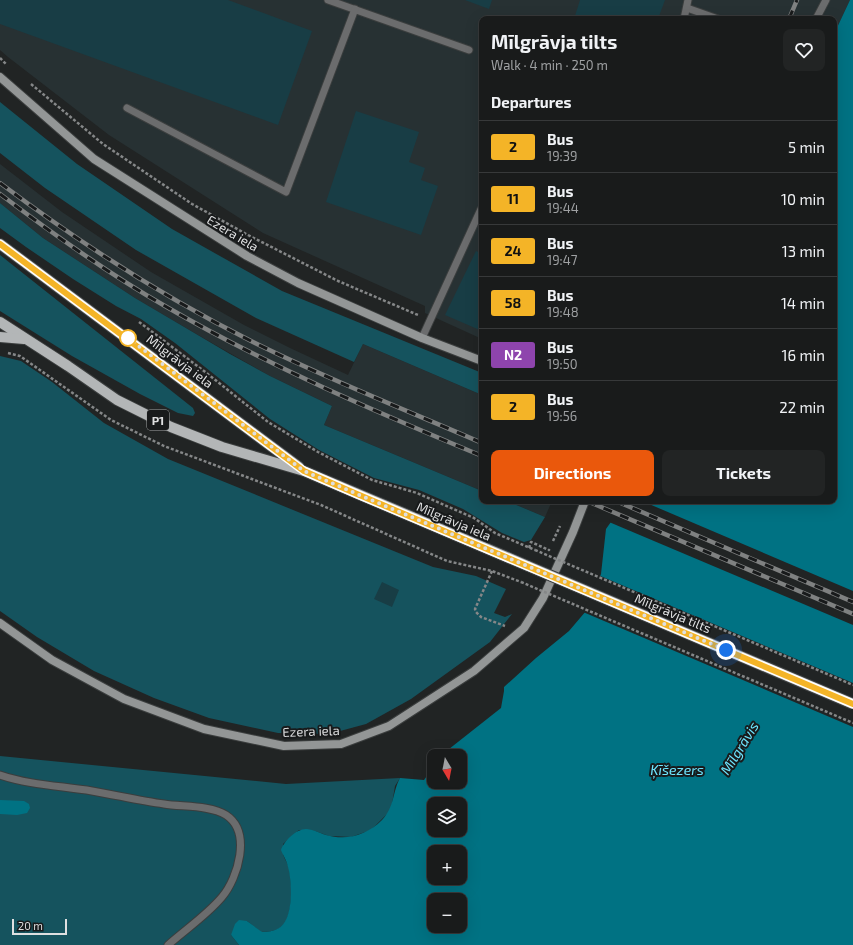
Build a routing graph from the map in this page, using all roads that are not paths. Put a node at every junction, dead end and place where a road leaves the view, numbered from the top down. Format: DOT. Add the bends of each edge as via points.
graph roads {
  1 [pos="328,0"];
  2 [pos="688,0"];
  3 [pos="826,0"];
  4 [pos="688,8"];
  5 [pos="355,9"];
  6 [pos="685,16"];
  7 [pos="710,16"];
  8 [pos="818,16"];
  9 [pos="469,50"];
  10 [pos="0,77"];
  11 [pos="127,108"];
  12 [pos="479,213"];
  13 [pos="0,244"];
  14 [pos="0,322"];
  15 [pos="0,337"];
  16 [pos="422,338"];
  17 [pos="26,339"];
  18 [pos="479,360"];
  19 [pos="304,471"];
  20 [pos="584,504"];
  21 [pos="528,566"];
  22 [pos="0,623"];
  23 [pos="853,704"];
  24 [pos="0,775"];
  25 [pos="168,945"];
  1 -- 5 [label="lane"];
  2 -- 4 [label="lane"];
  3 -- 8 [label="lane"];
  4 -- 6 [label="lane"];
  4 -- 7 [label="lane"];
  5 -- 9 [label="lane"];
  5 -- 11 [label="lane" via="286,192"];
  10 -- 16 [label="street, Ezera iela" via="94,159 241,252 298,283"];
  12 -- 16 [label="lane"];
  13 -- 19 [label="main road, Mīlgrāvja iela / P1"];
  14 -- 17 [label="main road, Mīlgrāvja iela / P1"];
  15 -- 17 [label="main road"];
  16 -- 18 [label="street, Ezera iela"];
  17 -- 19 [label="main road, Mīlgrāvja iela / P1" via="117,400 171,427 222,447"];
  19 -- 21 [label="main road, Mīlgrāvja iela / P1"];
  20 -- 22 [label="street, Ezera iela" via="543,598 524,628 474,671 389,726 341,744 284,746 204,729 124,699 52,660"];
  21 -- 23 [label="main road, Mīlgrāvja tilts / P1, bridge"];
  24 -- 25 [label="lane" via="147,802 204,809 224,814 234,822 240,833 240,850 236,869 226,891 207,912"];
}
